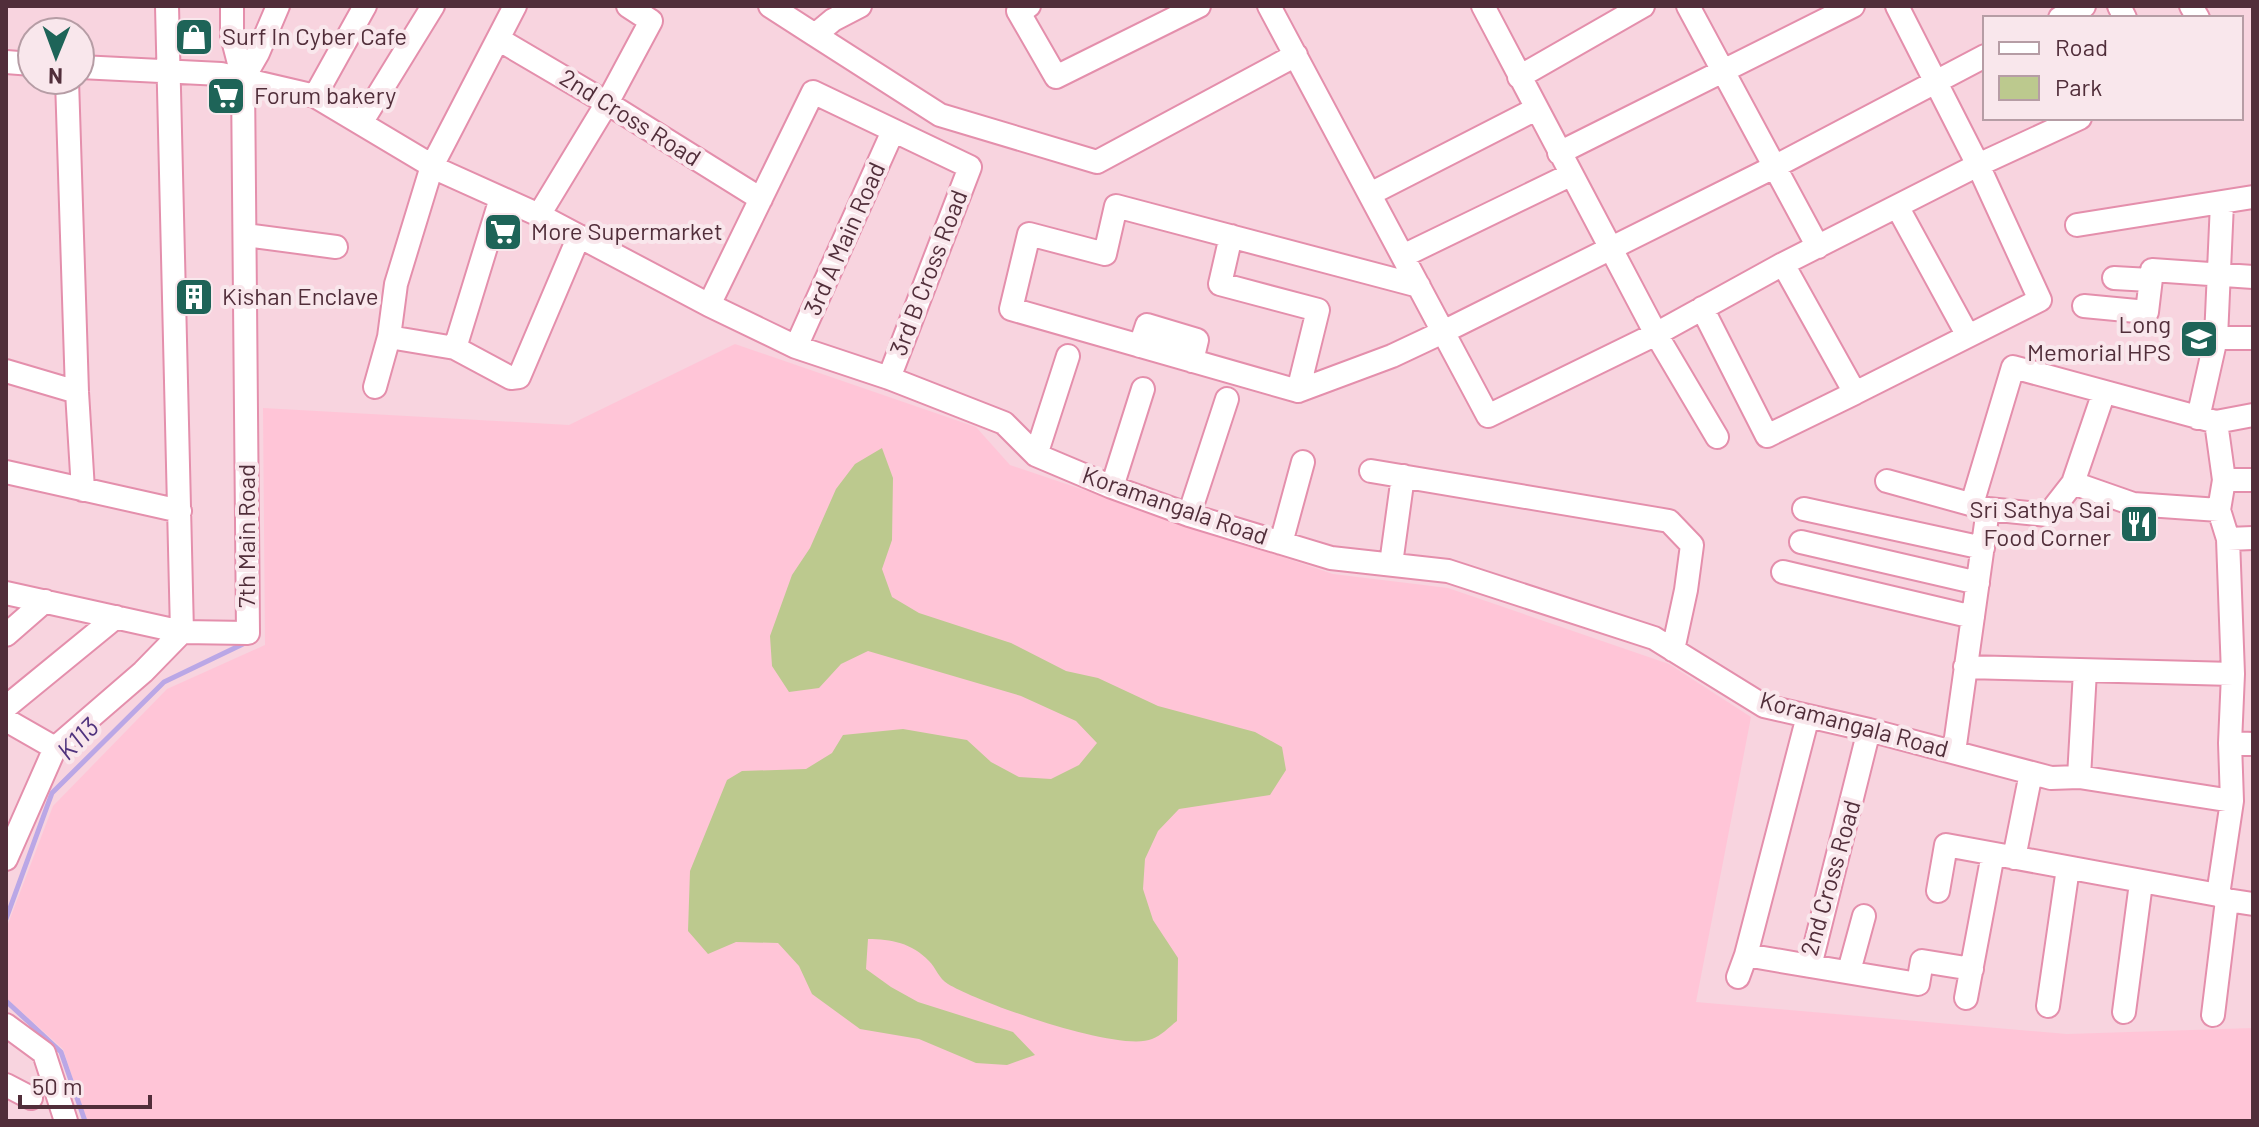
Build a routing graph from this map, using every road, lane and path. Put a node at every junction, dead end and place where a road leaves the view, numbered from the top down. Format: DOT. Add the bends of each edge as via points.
graph roads {
  1 [pos="167,6"];
  2 [pos="232,6"];
  3 [pos="278,6"];
  4 [pos="365,6"];
  5 [pos="433,6"];
  6 [pos="515,6"];
  7 [pos="770,6"];
  8 [pos="860,6"];
  9 [pos="1029,6"];
  10 [pos="1199,6"];
  11 [pos="1269,6"];
  12 [pos="1483,6"];
  13 [pos="1643,6"];
  14 [pos="1688,6"];
  15 [pos="1853,6"];
  16 [pos="1897,6"];
  17 [pos="2084,6"];
  18 [pos="636,10"];
  19 [pos="2064,16"];
  20 [pos="815,35"];
  21 [pos="498,39"];
  22 [pos="1296,55"];
  23 [pos="1983,57"];
  24 [pos="96,68"];
  25 [pos="170,71"];
  26 [pos="1723,72"];
  27 [pos="1519,77"];
  28 [pos="243,79"];
  29 [pos="1935,81"];
  30 [pos="68,96"];
  31 [pos="315,96"];
  32 [pos="607,103"];
  33 [pos="1536,109"];
  34 [pos="2076,120"];
  35 [pos="361,123"];
  36 [pos="893,131"];
  37 [pos="1559,153"];
  38 [pos="1978,165"];
  39 [pos="432,166"];
  40 [pos="1774,167"];
  41 [pos="1570,175"];
  42 [pos="1370,194"];
  43 [pos="2253,197"];
  44 [pos="501,198"];
  45 [pos="761,199"];
  46 [pos="2222,203"];
  47 [pos="1898,208"];
  48 [pos="539,215"];
  49 [pos="2077,225"];
  50 [pos="245,235"];
  51 [pos="579,236"];
  52 [pos="1231,236"];
  53 [pos="336,247"];
  54 [pos="1818,247"];
  55 [pos="1609,249"];
  56 [pos="1403,256"];
  57 [pos="1783,264"];
  58 [pos="2219,275"];
  59 [pos="2253,277"];
  60 [pos="2114,278"];
  61 [pos="2150,280"];
  62 [pos="1419,286"];
  63 [pos="709,305"];
  64 [pos="2084,306"];
  65 [pos="1702,308"];
  66 [pos="1443,332"];
  67 [pos="1656,334"];
  68 [pos="1968,336"];
  69 [pos="389,337"];
  70 [pos="2216,338"];
  71 [pos="2253,338"];
  72 [pos="796,347"];
  73 [pos="455,348"];
  74 [pos="1068,356"];
  75 [pos="6,371"];
  76 [pos="889,378"];
  77 [pos="375,387"];
  78 [pos="1143,389"];
  79 [pos="1298,391"];
  80 [pos="77,392"];
  81 [pos="2104,392"];
  82 [pos="1855,393"];
  83 [pos="1227,399"];
  84 [pos="2253,415"];
  85 [pos="2207,420"];
  86 [pos="1717,437"];
  87 [pos="1036,455"];
  88 [pos="1303,462"];
  89 [pos="1371,471"];
  90 [pos="6,472"];
  91 [pos="1403,476"];
  92 [pos="2224,480"];
  93 [pos="2253,480"];
  94 [pos="1887,481"];
  95 [pos="2073,483"];
  96 [pos="1112,487"];
  97 [pos="83,490"];
  98 [pos="1980,506"];
  99 [pos="1804,509"];
  100 [pos="2219,510"];
  101 [pos="180,511"];
  102 [pos="1189,515"];
  103 [pos="2253,538"];
  104 [pos="2228,539"];
  105 [pos="1801,542"];
  106 [pos="1281,543"];
  107 [pos="1983,548"];
  108 [pos="1391,564"];
  109 [pos="1783,572"];
  110 [pos="1978,583"];
  111 [pos="6,593"];
  112 [pos="45,601"];
  113 [pos="116,617"];
  114 [pos="1973,617"];
  115 [pos="182,632"];
  116 [pos="6,635"];
  117 [pos="1673,650"];
  118 [pos="1965,667"];
  119 [pos="2085,671"];
  120 [pos="2233,674"];
  121 [pos="6,707"];
  122 [pos="1808,716"];
  123 [pos="6,720"];
  124 [pos="1869,730"];
  125 [pos="2230,743"];
  126 [pos="2253,744"];
  127 [pos="55,748"];
  128 [pos="1954,752"];
  129 [pos="2031,773"];
  130 [pos="2079,777"];
  131 [pos="2232,801"];
  132 [pos="2003,856"];
  133 [pos="6,859"];
  134 [pos="2068,868"];
  135 [pos="2141,883"];
  136 [pos="1938,891"];
  137 [pos="2223,898"];
  138 [pos="2253,904"];
  139 [pos="1864,916"];
  140 [pos="1746,955"];
  141 [pos="1810,966"];
  142 [pos="1972,969"];
  143 [pos="1849,971"];
  144 [pos="1738,977"];
  145 [pos="1966,998"];
  146 [pos="2048,1006"];
  147 [pos="2124,1012"];
  148 [pos="2213,1015"];
  149 [pos="6,1025"];
  150 [pos="6,1085"];
  151 [pos="31,1098"];
  152 [pos="66,1121"];
  1 -- 25 [label="street"];
  2 -- 28 [label="street, 7th Main Road" via="232,36"];
  3 -- 28 [label="street"];
  4 -- 31 [label="street"];
  5 -- 35 [label="street"];
  6 -- 21 [label="street"];
  7 -- 20 [label="street"];
  8 -- 20 [label="street"];
  9 -- 10 [label="street" via="1018,11 1056,77"];
  11 -- 22 [label="street"];
  12 -- 27 [label="street"];
  13 -- 27 [label="street"];
  14 -- 26 [label="street"];
  15 -- 26 [label="street"];
  16 -- 29 [label="street"];
  17 -- 19 [label="street"];
  18 -- 32 [label="street"];
  20 -- 22 [label="street" via="940,115 1097,162"];
  21 -- 32 [label="street, 2nd Cross Road"];
  21 -- 39 [label="street"];
  22 -- 42 [label="street"];
  23 -- 29 [label="street"];
  24 -- 25 [label="street, Koramangala Road"];
  25 -- 28 [label="street, Koramangala Road"];
  25 -- 101 [label="street"];
  26 -- 37 [label="street"];
  26 -- 40 [label="street"];
  27 -- 33 [label="street"];
  28 -- 31 [label="street, Koramangala Road"];
  28 -- 50 [label="street, 7th Main Road"];
  29 -- 38 [label="street"];
  29 -- 40 [label="street"];
  30 -- 80 [label="street"];
  31 -- 35 [label="street, Koramangala Road"];
  32 -- 45 [label="street, 2nd Cross Road"];
  32 -- 48 [label="street"];
  33 -- 37 [label="street"];
  33 -- 42 [label="street"];
  34 -- 38 [label="street"];
  35 -- 39 [label="street, Koramangala Road"];
  36 -- 45 [label="street" via="813,92"];
  36 -- 72 [label="street, 3rd A Main Road"];
  36 -- 76 [label="street, 3rd B Cross Road" via="970,167"];
  37 -- 41 [label="street"];
  38 -- 47 [label="street"];
  38 -- 68 [label="street" via="2040,300"];
  39 -- 44 [label="street, Koramangala Road"];
  39 -- 69 [label="street" via="396,284"];
  40 -- 54 [label="street"];
  40 -- 55 [label="street"];
  41 -- 55 [label="street"];
  41 -- 56 [label="street"];
  42 -- 56 [label="street"];
  43 -- 46 [label="street"];
  44 -- 48 [label="street, Koramangala Road"];
  44 -- 73 [label="street"];
  45 -- 63 [label="street"];
  46 -- 49 [label="street"];
  46 -- 58 [label="street"];
  47 -- 54 [label="street"];
  47 -- 68 [label="street"];
  48 -- 51 [label="street, Koramangala Road"];
  50 -- 53 [label="street"];
  50 -- 115 [label="street, 7th Main Road" via="248,633"];
  51 -- 63 [label="street, Koramangala Road"];
  51 -- 73 [label="street" via="519,377 511,378"];
  52 -- 62 [label="street"];
  52 -- 79 [label="street" via="1220,284 1318,310"];
  52 -- 79 [label="street" via="1116,206 1105,254 1029,234 1011,309"];
  54 -- 57 [label="street"];
  55 -- 66 [label="street"];
  55 -- 67 [label="street"];
  56 -- 62 [label="street"];
  57 -- 65 [label="street"];
  57 -- 82 [label="street"];
  58 -- 59 [label="street"];
  58 -- 61 [label="street" via="2152,270"];
  58 -- 70 [label="street"];
  60 -- 61 [label="street"];
  61 -- 64 [label="street" via="2147,312"];
  62 -- 66 [label="street"];
  63 -- 72 [label="street, Koramangala Road"];
  65 -- 67 [label="street"];
  65 -- 82 [label="street" via="1767,436"];
  66 -- 67 [label="street" via="1488,416"];
  66 -- 79 [label="street"];
  67 -- 86 [label="street"];
  68 -- 82 [label="street"];
  69 -- 73 [label="street"];
  69 -- 77 [label="street"];
  70 -- 71 [label="street"];
  70 -- 85 [label="street"];
  72 -- 76 [label="street, Koramangala Road"];
  74 -- 87 [label="street"];
  75 -- 80 [label="street"];
  76 -- 87 [label="street, Koramangala Road" via="1004,423"];
  78 -- 96 [label="street"];
  80 -- 97 [label="street"];
  81 -- 85 [label="street"];
  81 -- 95 [label="street"];
  81 -- 98 [label="street" via="2013,367"];
  83 -- 102 [label="street"];
  84 -- 85 [label="street"];
  85 -- 92 [label="street"];
  87 -- 96 [label="street, Koramangala Road"];
  88 -- 106 [label="street"];
  89 -- 91 [label="street"];
  90 -- 97 [label="street"];
  91 -- 108 [label="street"];
  91 -- 117 [label="street" via="1669,521 1692,545"];
  92 -- 93 [label="street"];
  92 -- 100 [label="street"];
  94 -- 98 [label="street"];
  95 -- 98 [label="street" via="2048,515"];
  95 -- 100 [label="street" via="2133,504"];
  96 -- 102 [label="street, Koramangala Road"];
  97 -- 101 [label="street"];
  98 -- 107 [label="street"];
  99 -- 107 [label="street"];
  100 -- 104 [label="street"];
  101 -- 115 [label="street"];
  102 -- 106 [label="street, Koramangala Road"];
  103 -- 104 [label="street"];
  104 -- 120 [label="street"];
  105 -- 110 [label="street"];
  106 -- 108 [label="street, Koramangala Road" via="1331,558"];
  107 -- 110 [label="street"];
  108 -- 117 [label="street, Koramangala Road" via="1448,571 1654,638"];
  109 -- 114 [label="street"];
  110 -- 114 [label="street"];
  111 -- 112 [label="street"];
  112 -- 113 [label="street"];
  112 -- 116 [label="street"];
  113 -- 115 [label="street"];
  113 -- 121 [label="street"];
  114 -- 118 [label="street"];
  115 -- 127 [label="street"];
  117 -- 122 [label="street, Koramangala Road" via="1764,706"];
  118 -- 119 [label="street"];
  118 -- 128 [label="street"];
  119 -- 120 [label="street"];
  119 -- 130 [label="street"];
  120 -- 125 [label="street"];
  122 -- 124 [label="street, Koramangala Road"];
  122 -- 140 [label="street"];
  123 -- 127 [label="street"];
  124 -- 128 [label="street, Koramangala Road"];
  124 -- 141 [label="street, 2nd Cross Road"];
  125 -- 126 [label="street"];
  125 -- 131 [label="street"];
  127 -- 133 [label="street"];
  128 -- 129 [label="street, Koramangala Road"];
  129 -- 130 [label="street, Koramangala Road"];
  129 -- 132 [label="street"];
  130 -- 131 [label="street, Koramangala Road"];
  131 -- 137 [label="street"];
  132 -- 134 [label="street"];
  132 -- 136 [label="street" via="1946,845"];
  132 -- 142 [label="street"];
  134 -- 135 [label="street"];
  134 -- 146 [label="street"];
  135 -- 137 [label="street"];
  135 -- 147 [label="street"];
  137 -- 138 [label="street"];
  137 -- 148 [label="street"];
  139 -- 143 [label="street"];
  140 -- 141 [label="street, 2nd Cross Road"];
  140 -- 144 [label="street"];
  141 -- 143 [label="street"];
  142 -- 143 [label="street" via="1922,961 1918,984"];
  142 -- 145 [label="street"];
  149 -- 152 [label="street" via="44,1053"];
  150 -- 151 [label="street"];
}
